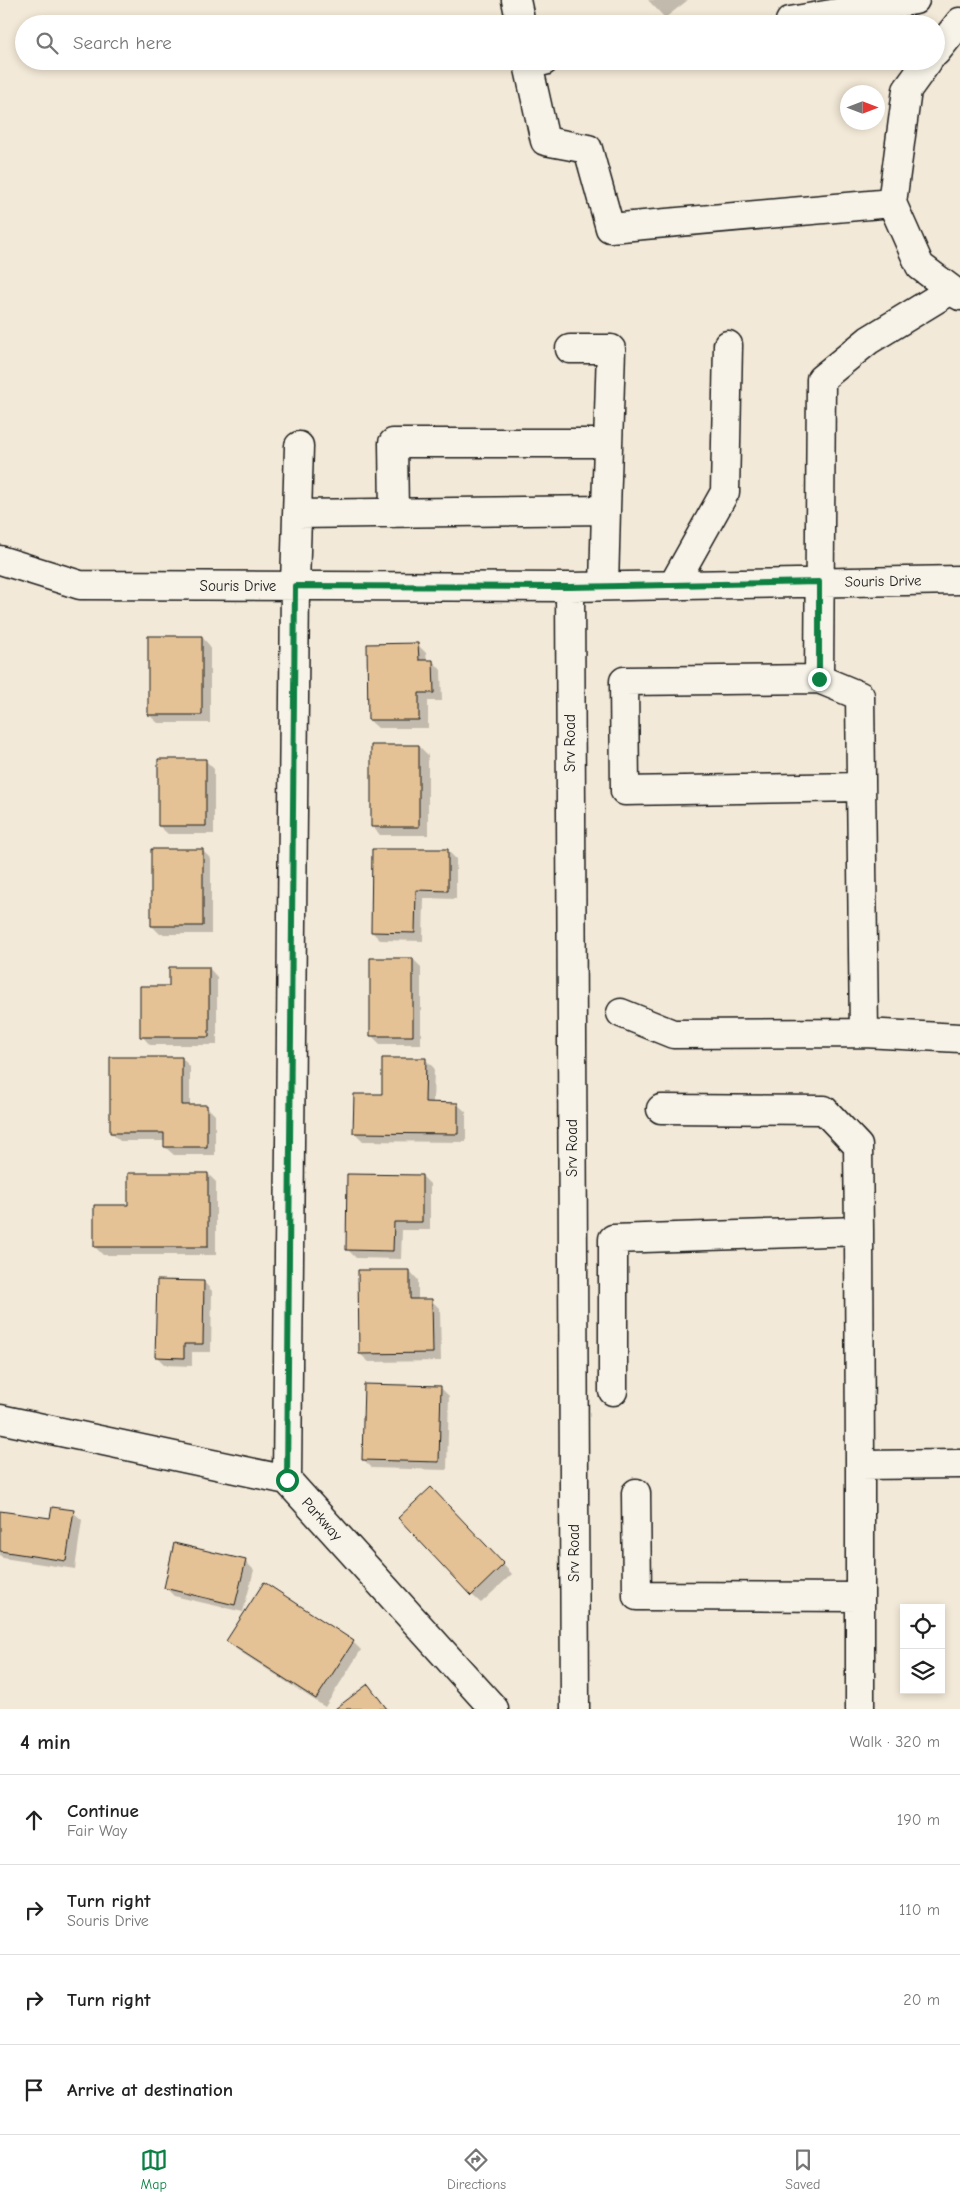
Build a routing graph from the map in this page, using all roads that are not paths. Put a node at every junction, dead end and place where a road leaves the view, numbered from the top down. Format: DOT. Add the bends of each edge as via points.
graph roads {
  1 [pos="516,0"];
  2 [pos="915,0"];
  3 [pos="519,15"];
  4 [pos="784,15"];
  5 [pos="960,22"];
  6 [pos="945,41"];
  7 [pos="534,70"];
  8 [pos="921,70"];
  9 [pos="892,202"];
  10 [pos="956,293"];
  11 [pos="728,345"];
  12 [pos="570,349"];
  13 [pos="608,443"];
  14 [pos="299,446"];
  15 [pos="606,510"];
  16 [pos="394,513"];
  17 [pos="297,514"];
  18 [pos="0,560"];
  19 [pos="960,580"];
  20 [pos="819,582"];
  21 [pos="673,585"];
  22 [pos="295,586"];
  23 [pos="604,586"];
  24 [pos="570,587"];
  25 [pos="819,679"];
  26 [pos="862,787"];
  27 [pos="622,1013"];
  28 [pos="864,1034"];
  29 [pos="960,1038"];
  30 [pos="660,1109"];
  31 [pos="859,1231"];
  32 [pos="613,1391"];
  33 [pos="0,1419"];
  34 [pos="960,1464"];
  35 [pos="860,1466"];
  36 [pos="287,1480"];
  37 [pos="636,1493"];
  38 [pos="860,1597"];
  39 [pos="494,1709"];
  40 [pos="575,1709"];
  41 [pos="860,1709"];
  1 -- 3 [label="street"];
  2 -- 4 [label="street"];
  5 -- 6 [label="street"];
  7 -- 9 [label="street" via="545,141 588,149 610,228"];
  8 -- 9 [label="street" via="907,90"];
  9 -- 10 [label="street" via="920,266"];
  10 -- 20 [label="street" via="869,340 821,379"];
  11 -- 21 [label="street" via="725,492"];
  12 -- 13 [label="street" via="611,350"];
  13 -- 15 [label="street"];
  13 -- 16 [label="street" via="393,442"];
  14 -- 17 [label="street"];
  15 -- 16 [label="street"];
  15 -- 23 [label="street"];
  16 -- 17 [label="street"];
  17 -- 22 [label="street"];
  18 -- 22 [label="street, Souris Drive" via="80,585"];
  19 -- 20 [label="street, Souris Drive"];
  20 -- 21 [label="street, Souris Drive"];
  20 -- 25 [label="street"];
  21 -- 23 [label="street, Souris Drive"];
  22 -- 24 [label="street, Souris Drive"];
  22 -- 36 [label="street"];
  23 -- 24 [label="street, Souris Drive"];
  24 -- 40 [label="street, Srv Road"];
  25 -- 26 [label="street" via="860,696"];
  25 -- 26 [label="street" via="624,681 625,791"];
  26 -- 28 [label="street"];
  27 -- 28 [label="street" via="673,1034"];
  28 -- 29 [label="street"];
  30 -- 31 [label="street" via="824,1110 858,1146"];
  31 -- 32 [label="street" via="613,1239"];
  31 -- 35 [label="street"];
  33 -- 36 [label="street"];
  34 -- 35 [label="street"];
  35 -- 38 [label="street"];
  36 -- 39 [label="street, Parkway"];
  37 -- 38 [label="street" via="637,1596"];
  38 -- 41 [label="street"];
}
